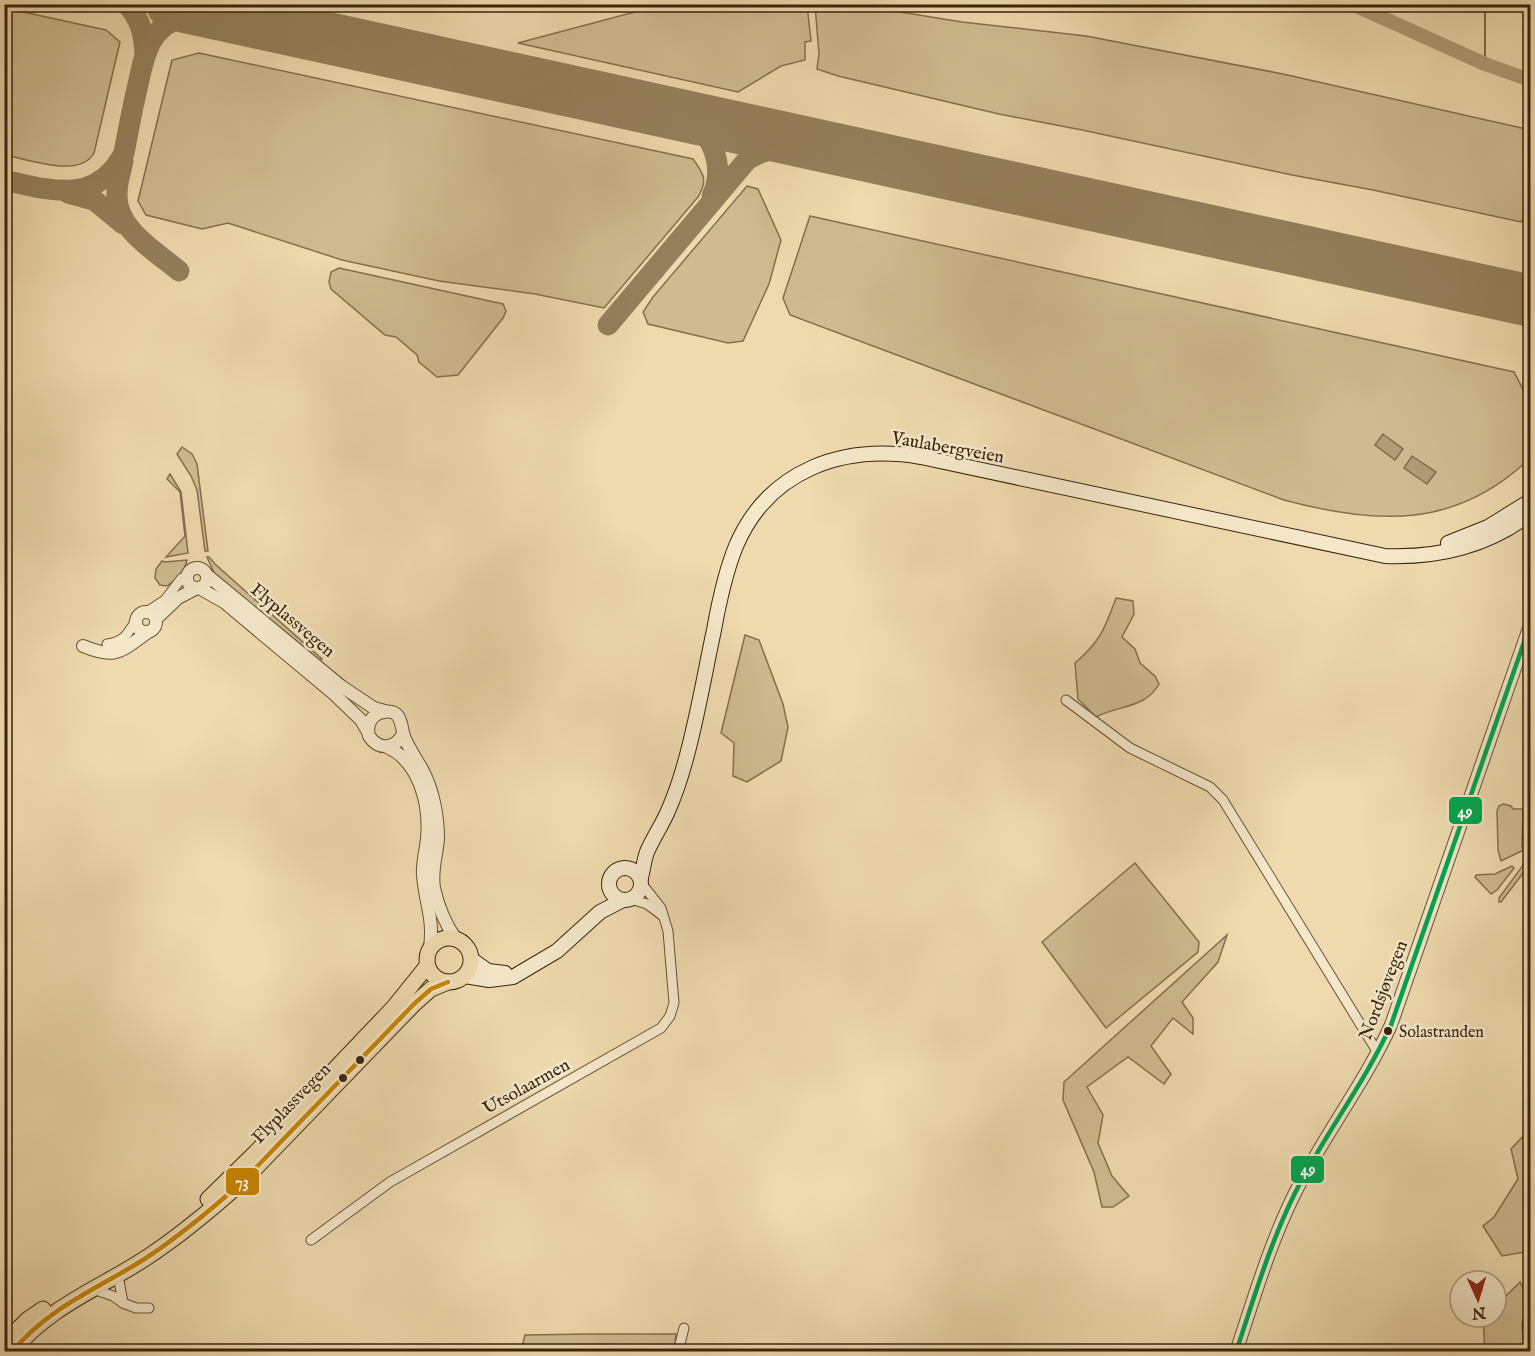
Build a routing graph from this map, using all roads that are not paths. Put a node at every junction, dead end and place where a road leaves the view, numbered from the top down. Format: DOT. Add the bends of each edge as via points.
graph roads {
  1 [pos="1528,513"];
  2 [pos="188,575"];
  3 [pos="207,575"];
  4 [pos="198,588"];
  5 [pos="152,616"];
  6 [pos="135,622"];
  7 [pos="1530,625"];
  8 [pos="148,632"];
  9 [pos="107,644"];
  10 [pos="83,646"];
  11 [pos="1066,700"];
  12 [pos="385,711"];
  13 [pos="368,732"];
  14 [pos="403,734"];
  15 [pos="387,747"];
  16 [pos="647,852"];
  17 [pos="622,868"];
  18 [pos="641,881"];
  19 [pos="609,887"];
  20 [pos="627,900"];
  21 [pos="600,912"];
  22 [pos="663,916"];
  23 [pos="455,939"];
  24 [pos="430,948"];
  25 [pos="471,959"];
  26 [pos="427,966"];
  27 [pos="522,971"];
  28 [pos="465,976"];
  29 [pos="448,982"];
  30 [pos="1378,1053"];
  31 [pos="311,1240"];
  32 [pos="118,1275"];
  33 [pos="93,1289"];
  34 [pos="123,1303"];
  35 [pos="149,1308"];
  36 [pos="684,1328"];
  37 [pos="4,1343"];
  38 [pos="12,1352"];
  39 [pos="678,1352"];
  40 [pos="1236,1352"];
  1 -- 16 [label="main road, Vaulabergveien" via="1447,543 1359,551 903,454 849,456 815,466 769,497 737,544 723,588 683,771 669,810"];
  2 -- 3 [label="street" via="199,568"];
  2 -- 4 [label="street, Flyplassvegen" via="188,582"];
  2 -- 5 [label="street"];
  3 -- 4 [label="street" via="206,584"];
  3 -- 12 [label="street, Flyplassvegen" via="341,686"];
  4 -- 5 [label="street"];
  4 -- 13 [label="street, Flyplassvegen" via="224,602 334,694"];
  5 -- 6 [label="street" via="139,614"];
  5 -- 8 [label="street" via="154,628"];
  6 -- 8 [label="street" via="139,630"];
  6 -- 9 [label="street" via="122,640"];
  7 -- 30 [label="street, Nordsjøvegen"];
  8 -- 10 [label="street" via="123,651"];
  11 -- 30 [label="street" via="1130,748 1210,787 1223,800"];
  12 -- 13 [label="street" via="372,718"];
  12 -- 14 [label="street" via="401,721"];
  13 -- 15 [label="street" via="375,744"];
  14 -- 15 [label="street"];
  14 -- 23 [label="street" via="431,795 438,839 434,884 443,920"];
  15 -- 24 [label="street" via="409,762 424,798 428,818 422,874 431,919"];
  16 -- 17 [label="main road, Vaulabergveien"];
  16 -- 18 [label="main road, Vaulabergveien"];
  17 -- 18 [label="main road" via="634,870"];
  17 -- 19 [label="main road" via="612,875"];
  18 -- 20 [label="main road" via="638,895"];
  18 -- 22 [label="street, Utsolaarmen" via="662,908"];
  19 -- 20 [label="main road" via="612,894"];
  19 -- 21 [label="main road"];
  20 -- 21 [label="main road"];
  20 -- 22 [label="street" via="647,904"];
  21 -- 27 [label="main road" via="557,951"];
  22 -- 31 [label="street, Utsolaarmen" via="668,931 674,1003 661,1028 390,1182"];
  23 -- 24 [label="highway" via="445,938"];
  23 -- 25 [label="highway" via="469,950"];
  24 -- 26 [label="highway"];
  25 -- 27 [label="main road" via="488,971"];
  25 -- 28 [label="highway"];
  26 -- 29 [label="highway" via="431,974"];
  26 -- 37 [label="highway, Flyplassvegen" via="394,1007 212,1196 168,1232 27,1320"];
  27 -- 28 [label="main road" via="502,980"];
  28 -- 29 [label="highway"];
  29 -- 32 [label="highway, Flyplassvegen" via="431,989 414,1004 218,1204"];
  30 -- 40 [label="street, Nordsjøvegen" via="1292,1199"];
  32 -- 33 [label="highway, Flyplassvegen"];
  32 -- 34 [label="street"];
  33 -- 34 [label="street"];
  33 -- 38 [label="highway, Flyplassvegen" via="48,1317"];
  34 -- 35 [label="street"];
  36 -- 39 [label="street"];
}
